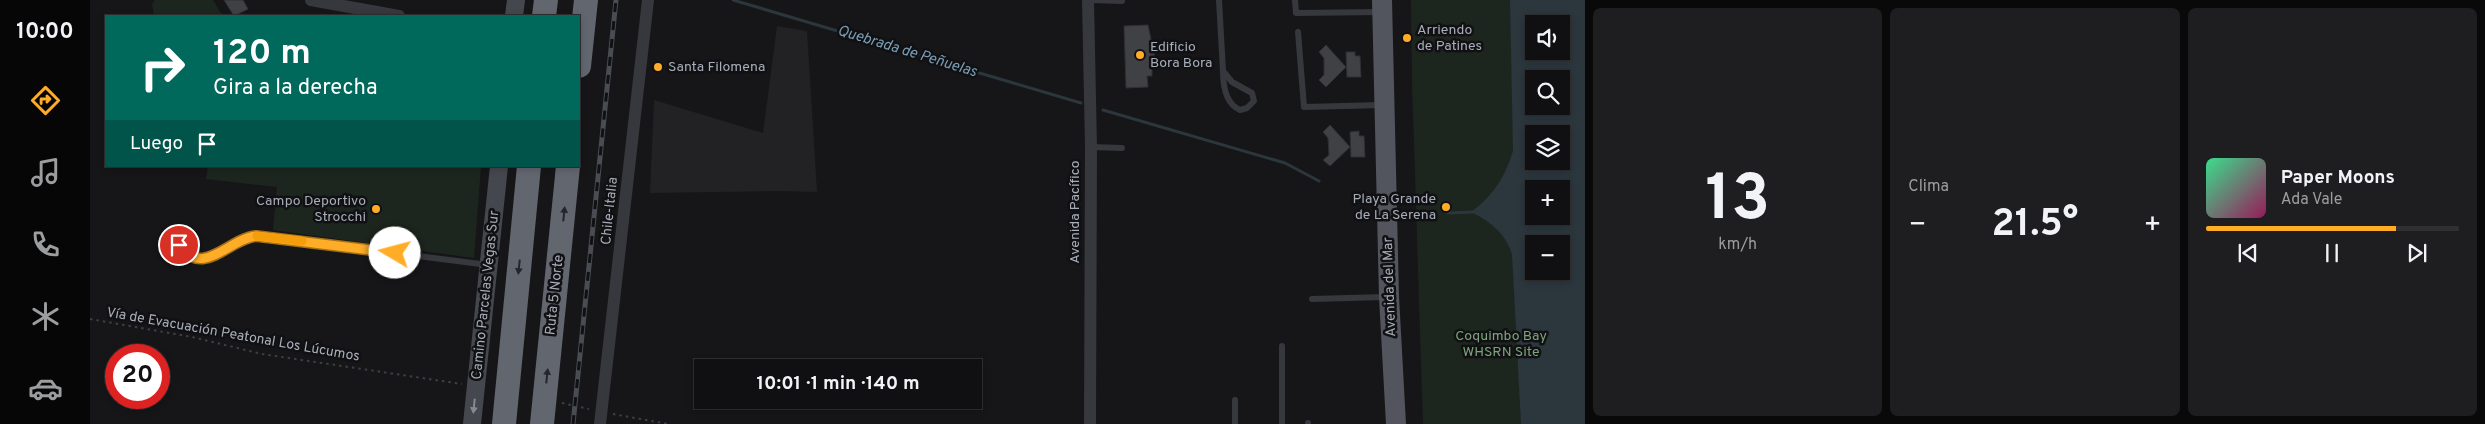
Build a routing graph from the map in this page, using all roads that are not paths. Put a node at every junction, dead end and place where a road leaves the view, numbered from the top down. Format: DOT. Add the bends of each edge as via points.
graph roads {
  1 [pos="311,0"];
  2 [pos="516,0"];
  3 [pos="546,0"];
  4 [pos="586,0"];
  5 [pos="648,0"];
  6 [pos="1088,0"];
  7 [pos="1092,0"];
  8 [pos="1220,0"];
  9 [pos="1295,0"];
  10 [pos="1122,1"];
  11 [pos="1382,6"];
  12 [pos="394,15"];
  13 [pos="514,15"];
  14 [pos="544,15"];
  15 [pos="1298,32"];
  16 [pos="580,57"];
  17 [pos="1223,71"];
  18 [pos="1384,105"];
  19 [pos="1091,147"];
  20 [pos="1122,148"];
  21 [pos="499,167"];
  22 [pos="529,167"];
  23 [pos="568,167"];
  24 [pos="179,245"];
  25 [pos="489,265"];
  26 [pos="1389,297"];
  27 [pos="1312,299"];
  28 [pos="1282,346"];
  29 [pos="1235,400"];
  30 [pos="601,418"];
  31 [pos="472,424"];
  32 [pos="504,424"];
  33 [pos="542,424"];
  34 [pos="1090,424"];
  35 [pos="1235,424"];
  36 [pos="1282,424"];
  37 [pos="1396,424"];
  1 -- 12 [label="street"];
  2 -- 13 [label="street"];
  3 -- 14 [label="highway"];
  4 -- 16 [label="highway"];
  5 -- 30 [label="street, Chile-Italia"];
  6 -- 19 [label="street, Avenida Pacífico"];
  7 -- 10 [label="lane"];
  8 -- 17 [label="lane"];
  9 -- 11 [label="lane" via="1296,13"];
  11 -- 18 [label="main road, Avenida del Mar"];
  15 -- 18 [label="lane" via="1304,107"];
  17 -- 17 [label="lane" via="1227,96 1233,107 1247,108 1254,101 1252,93 1232,82"];
  18 -- 26 [label="main road, Avenida del Mar"];
  19 -- 20 [label="lane"];
  19 -- 34 [label="street, Avenida Pacífico"];
  21 -- 25 [label="street, Camino Parcelas Vegas Sur"];
  22 -- 32 [label="highway, one-way"];
  33 -- 23 [label="highway, Ruta 5 Norte, one-way"];
  24 -- 25 [label="lane" via="188,254 206,258 219,254 242,238 263,236"];
  25 -- 31 [label="street, Camino Parcelas Vegas Sur, one-way"];
  26 -- 27 [label="lane"];
  26 -- 37 [label="main road, Avenida del Mar"];
  28 -- 36 [label="lane"];
  29 -- 35 [label="lane"];
}
